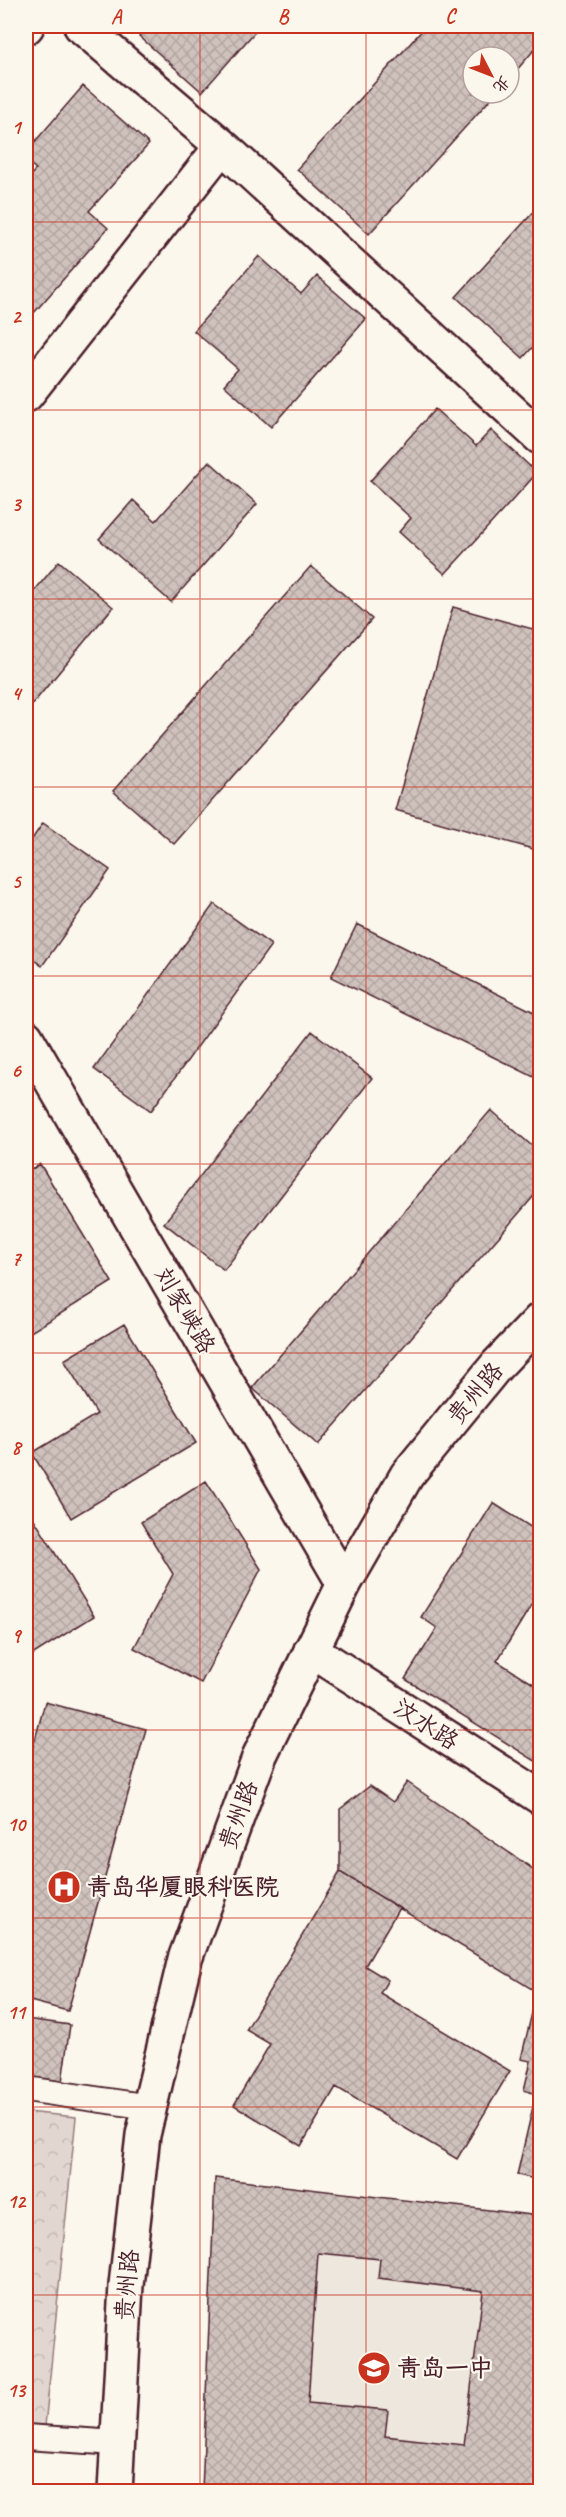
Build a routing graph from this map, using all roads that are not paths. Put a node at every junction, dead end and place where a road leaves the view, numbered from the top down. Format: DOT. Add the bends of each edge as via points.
graph roads {
  1 [pos="81,26"];
  2 [pos="222,146"];
  3 [pos="26,395"];
  4 [pos="540,437"];
  5 [pos="26,1037"];
  6 [pos="540,1320"];
  7 [pos="344,1584"];
  8 [pos="311,1650"];
  9 [pos="540,1797"];
  10 [pos="26,2089"];
  11 [pos="150,2107"];
  12 [pos="26,2437"];
  13 [pos="117,2443"];
  14 [pos="116,2492"];
  1 -- 2 [label="street"];
  2 -- 3 [label="street"];
  2 -- 4 [label="street"];
  5 -- 7 [label="street, 刘家峡路"];
  6 -- 7 [label="street, 贵州路" via="407,1475"];
  7 -- 8 [label="street, 贵州路"];
  8 -- 9 [label="street, 汶水路"];
  8 -- 11 [label="street, 贵州路" via="260,1755 185,1959"];
  10 -- 11 [label="lane"];
  11 -- 13 [label="street, 贵州路" via="126,2285"];
  12 -- 13 [label="lane"];
  13 -- 14 [label="street, 贵州路"];
}
